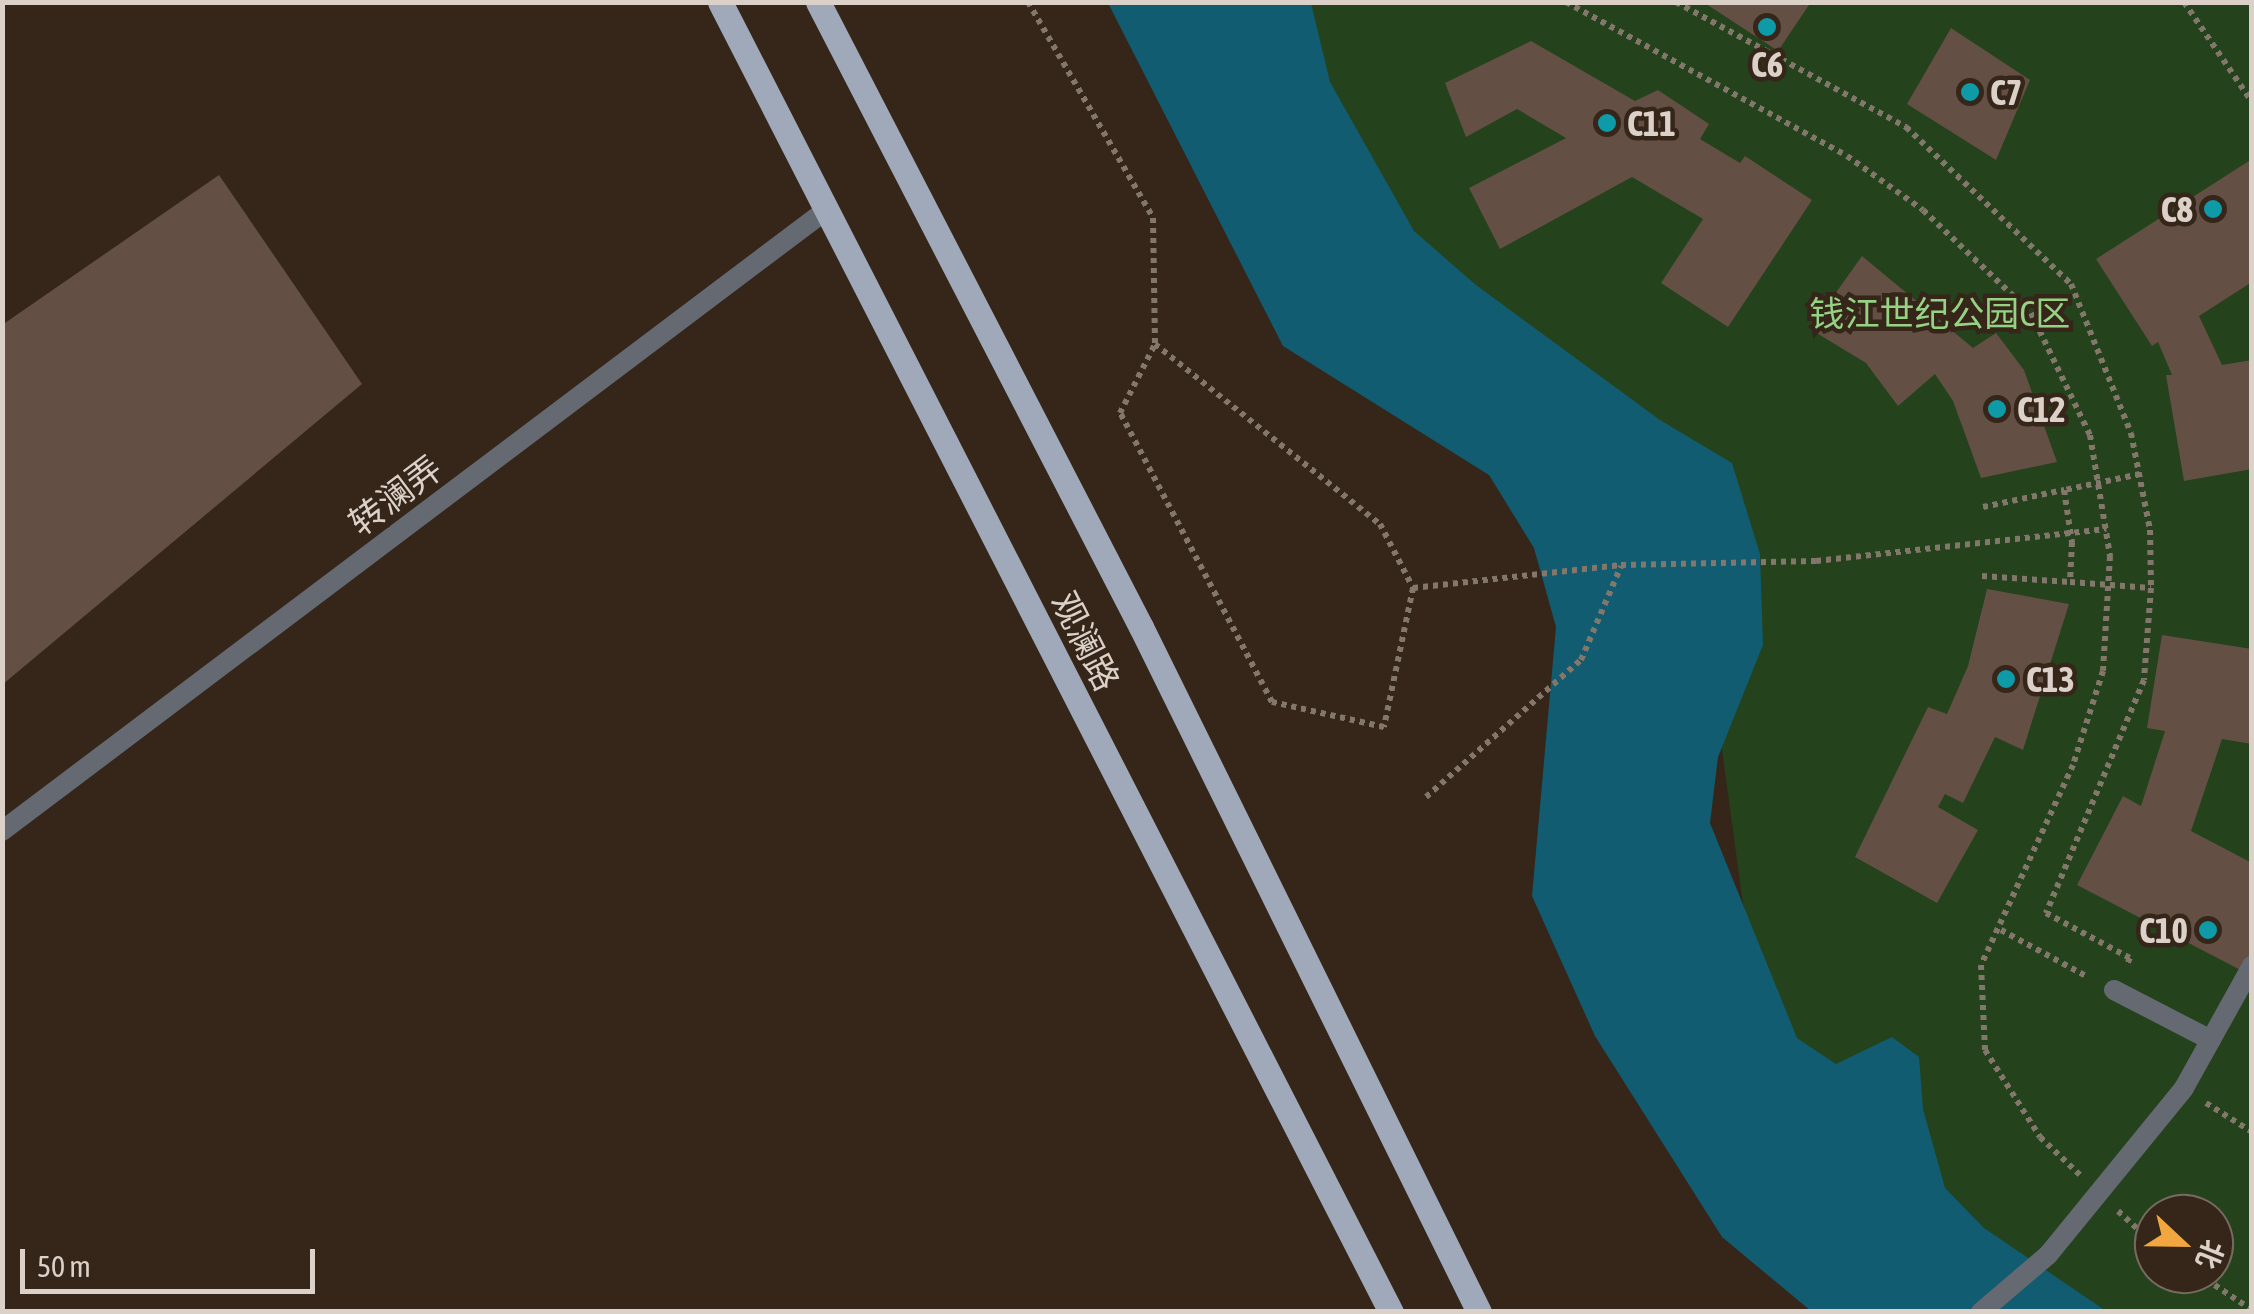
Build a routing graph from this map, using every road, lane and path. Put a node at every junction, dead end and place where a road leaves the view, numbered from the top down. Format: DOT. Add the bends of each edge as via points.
graph roads {
  1 [pos="720,2"];
  2 [pos="818,2"];
  3 [pos="1028,2"];
  4 [pos="1566,2"];
  5 [pos="1676,2"];
  6 [pos="2184,2"];
  7 [pos="2252,102"];
  8 [pos="826,210"];
  9 [pos="1154,344"];
  10 [pos="2140,474"];
  11 [pos="2064,490"];
  12 [pos="1984,507"];
  13 [pos="2106,529"];
  14 [pos="1621,565"];
  15 [pos="1982,576"];
  16 [pos="2070,582"];
  17 [pos="1413,588"];
  18 [pos="2151,588"];
  19 [pos="1426,797"];
  20 [pos="2,831"];
  21 [pos="2001,930"];
  22 [pos="2252,966"];
  23 [pos="2114,990"];
  24 [pos="2211,1040"];
  25 [pos="2184,1088"];
  26 [pos="2252,1132"];
  27 [pos="2096,1190"];
  28 [pos="2110,1203"];
  29 [pos="2134,1225"];
  30 [pos="2228,1294"];
  31 [pos="2252,1310"];
  32 [pos="1391,1312"];
  33 [pos="1478,1312"];
  34 [pos="1981,1312"];
  1 -- 8 [label="main road, 观澜路"];
  2 -- 33 [label="main road, 观澜路" via="1141,627"];
  3 -- 9 [label="path" via="1152,218"];
  4 -- 13 [label="path" via="1847,156 1924,210 2031,313 2090,435"];
  5 -- 10 [label="path" via="1906,127 2071,284 2131,433"];
  6 -- 7 [label="path"];
  8 -- 20 [label="street, 转澜弄"];
  8 -- 32 [label="main road, 观澜路"];
  9 -- 17 [label="path" via="1380,524"];
  9 -- 17 [label="path" via="1120,413 1272,702 1384,727"];
  10 -- 11 [label="path, bridge"];
  10 -- 18 [label="path"];
  11 -- 12 [label="path"];
  11 -- 16 [label="path, bridge"];
  13 -- 14 [label="path" via="1816,561"];
  13 -- 21 [label="path" via="2103,671 2073,765"];
  14 -- 17 [label="path"];
  14 -- 19 [label="path" via="1580,660"];
  15 -- 16 [label="path"];
  16 -- 18 [label="path, bridge"];
  18 -- 23 [label="path" via="2144,680 2046,913 2130,958"];
  21 -- 23 [label="path"];
  21 -- 27 [label="path" via="1982,965 1985,1050 2040,1136"];
  22 -- 24 [label="street"];
  23 -- 24 [label="street"];
  24 -- 25 [label="street"];
  25 -- 26 [label="path"];
  25 -- 34 [label="street, bridge" via="2048,1255"];
  28 -- 29 [label="path"];
  30 -- 31 [label="path"];
}
